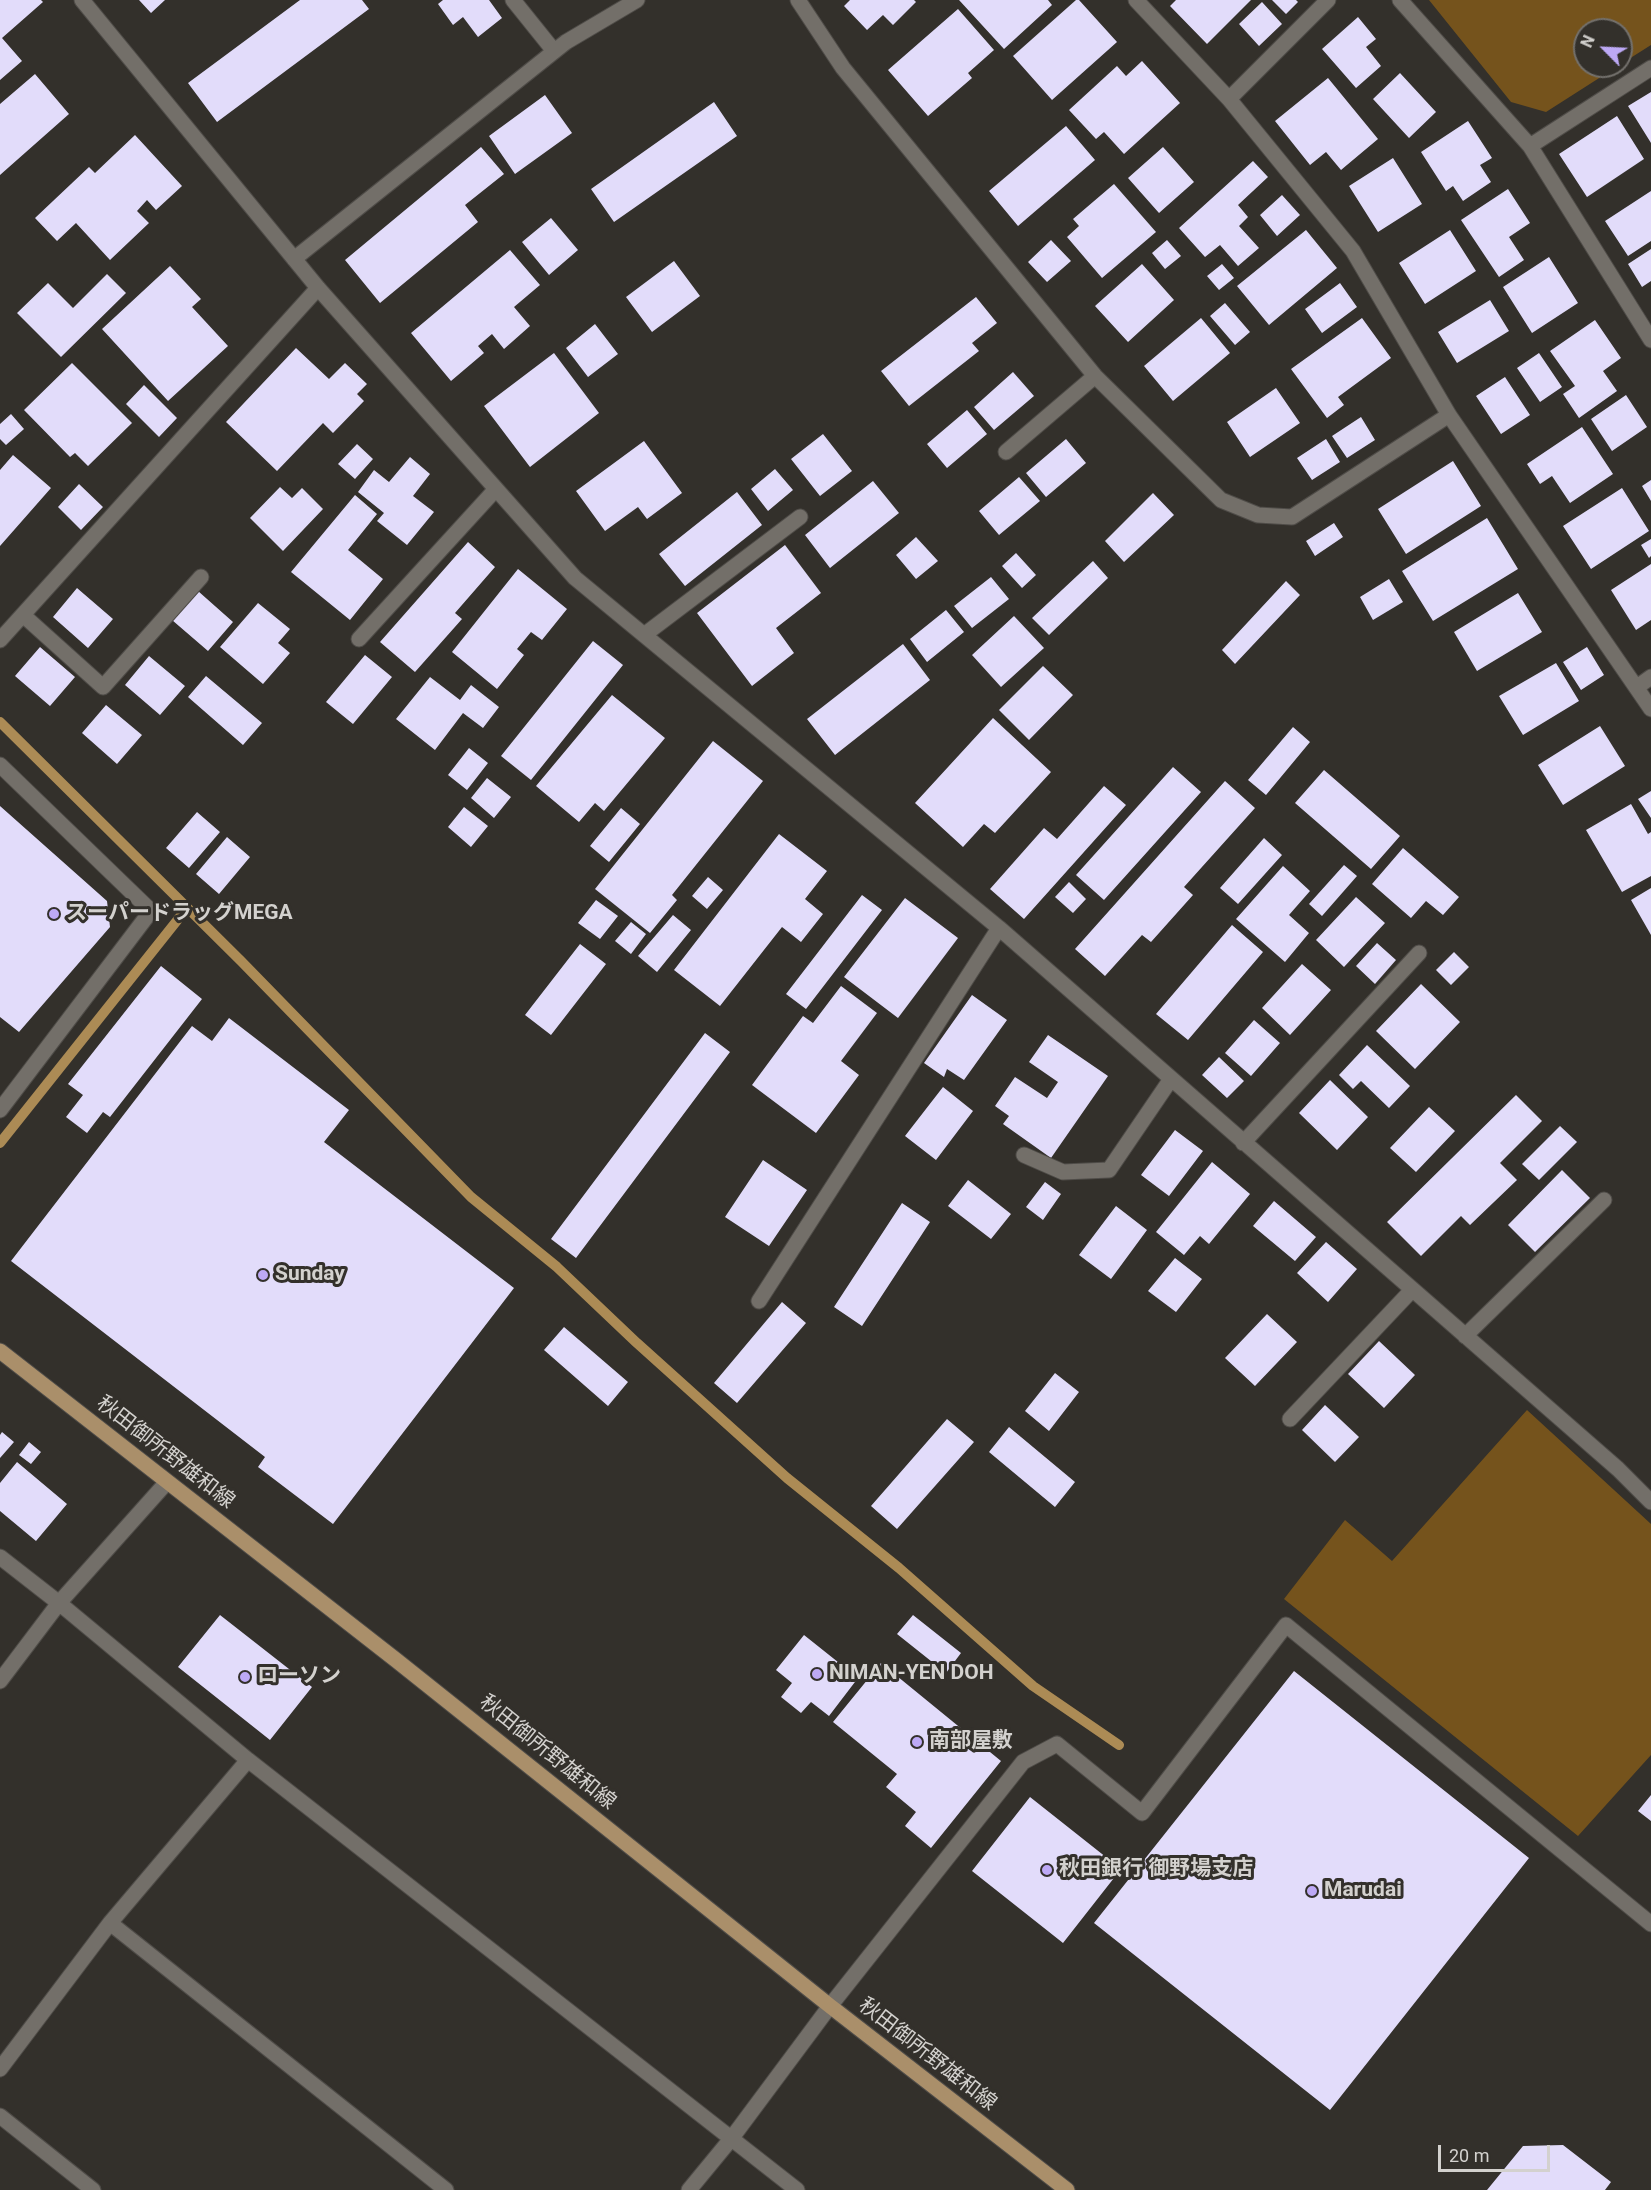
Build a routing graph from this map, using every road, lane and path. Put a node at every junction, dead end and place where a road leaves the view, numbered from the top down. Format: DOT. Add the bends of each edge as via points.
graph roads {
  1 [pos="82,0"];
  2 [pos="513,0"];
  3 [pos="637,0"];
  4 [pos="798,0"];
  5 [pos="1136,0"];
  6 [pos="1328,0"];
  7 [pos="1400,0"];
  8 [pos="554,51"];
  9 [pos="1651,68"];
  10 [pos="1230,99"];
  11 [pos="1530,146"];
  12 [pos="294,259"];
  13 [pos="318,288"];
  14 [pos="1651,340"];
  15 [pos="1095,376"];
  16 [pos="1449,415"];
  17 [pos="1006,452"];
  18 [pos="496,489"];
  19 [pos="800,517"];
  20 [pos="201,577"];
  21 [pos="23,615"];
  22 [pos="644,635"];
  23 [pos="359,639"];
  24 [pos="0,640"];
  25 [pos="1651,677"];
  26 [pos="1637,687"];
  27 [pos="1651,709"];
  28 [pos="0,765"];
  29 [pos="999,928"];
  30 [pos="1419,953"];
  31 [pos="1171,1079"];
  32 [pos="0,1110"];
  33 [pos="1243,1143"];
  34 [pos="1024,1155"];
  35 [pos="1604,1200"];
  36 [pos="1412,1290"];
  37 [pos="759,1301"];
  38 [pos="1465,1336"];
  39 [pos="0,1351"];
  40 [pos="1290,1419"];
  41 [pos="167,1482"];
  42 [pos="1651,1502"];
  43 [pos="0,1557"];
  44 [pos="59,1603"];
  45 [pos="0,1681"];
  46 [pos="248,1760"];
  47 [pos="110,1923"];
  48 [pos="1651,1924"];
  49 [pos="830,2007"];
  50 [pos="0,2069"];
  51 [pos="0,2116"];
  52 [pos="731,2139"];
  53 [pos="93,2190"];
  54 [pos="446,2190"];
  55 [pos="689,2190"];
  56 [pos="796,2190"];
  57 [pos="1067,2190"];
  1 -- 12 [label="street"];
  2 -- 8 [label="street"];
  3 -- 8 [label="street"];
  4 -- 15 [label="street" via="843,68"];
  5 -- 10 [label="street"];
  6 -- 10 [label="street"];
  7 -- 11 [label="street"];
  8 -- 12 [label="street"];
  9 -- 11 [label="street"];
  10 -- 16 [label="street" via="1353,251"];
  11 -- 14 [label="street"];
  12 -- 13 [label="street"];
  13 -- 18 [label="street"];
  13 -- 21 [label="street"];
  15 -- 16 [label="street" via="1221,500 1258,515 1292,517"];
  15 -- 17 [label="street"];
  16 -- 26 [label="street"];
  18 -- 22 [label="street" via="575,578"];
  18 -- 23 [label="street"];
  19 -- 22 [label="street"];
  20 -- 21 [label="street" via="103,687"];
  21 -- 24 [label="street"];
  22 -- 29 [label="street"];
  25 -- 26 [label="street"];
  26 -- 27 [label="street"];
  28 -- 32 [label="street" via="151,911"];
  29 -- 31 [label="street"];
  29 -- 37 [label="street"];
  30 -- 33 [label="street"];
  31 -- 33 [label="street"];
  31 -- 34 [label="street" via="1109,1170 1063,1172"];
  33 -- 36 [label="street"];
  35 -- 38 [label="street"];
  36 -- 38 [label="street"];
  36 -- 40 [label="street"];
  38 -- 42 [label="street"];
  39 -- 41 [label="main road, 秋田御所野雄和線"];
  41 -- 44 [label="street"];
  41 -- 49 [label="main road, 秋田御所野雄和線"];
  43 -- 44 [label="street"];
  44 -- 45 [label="street"];
  44 -- 46 [label="street"];
  46 -- 47 [label="street"];
  46 -- 52 [label="street"];
  47 -- 50 [label="street"];
  47 -- 54 [label="street"];
  48 -- 49 [label="street" via="1286,1625 1142,1813 1057,1744 1023,1762"];
  49 -- 52 [label="street"];
  49 -- 57 [label="main road, 秋田御所野雄和線"];
  51 -- 53 [label="street"];
  52 -- 55 [label="street"];
  52 -- 56 [label="street"];
}
